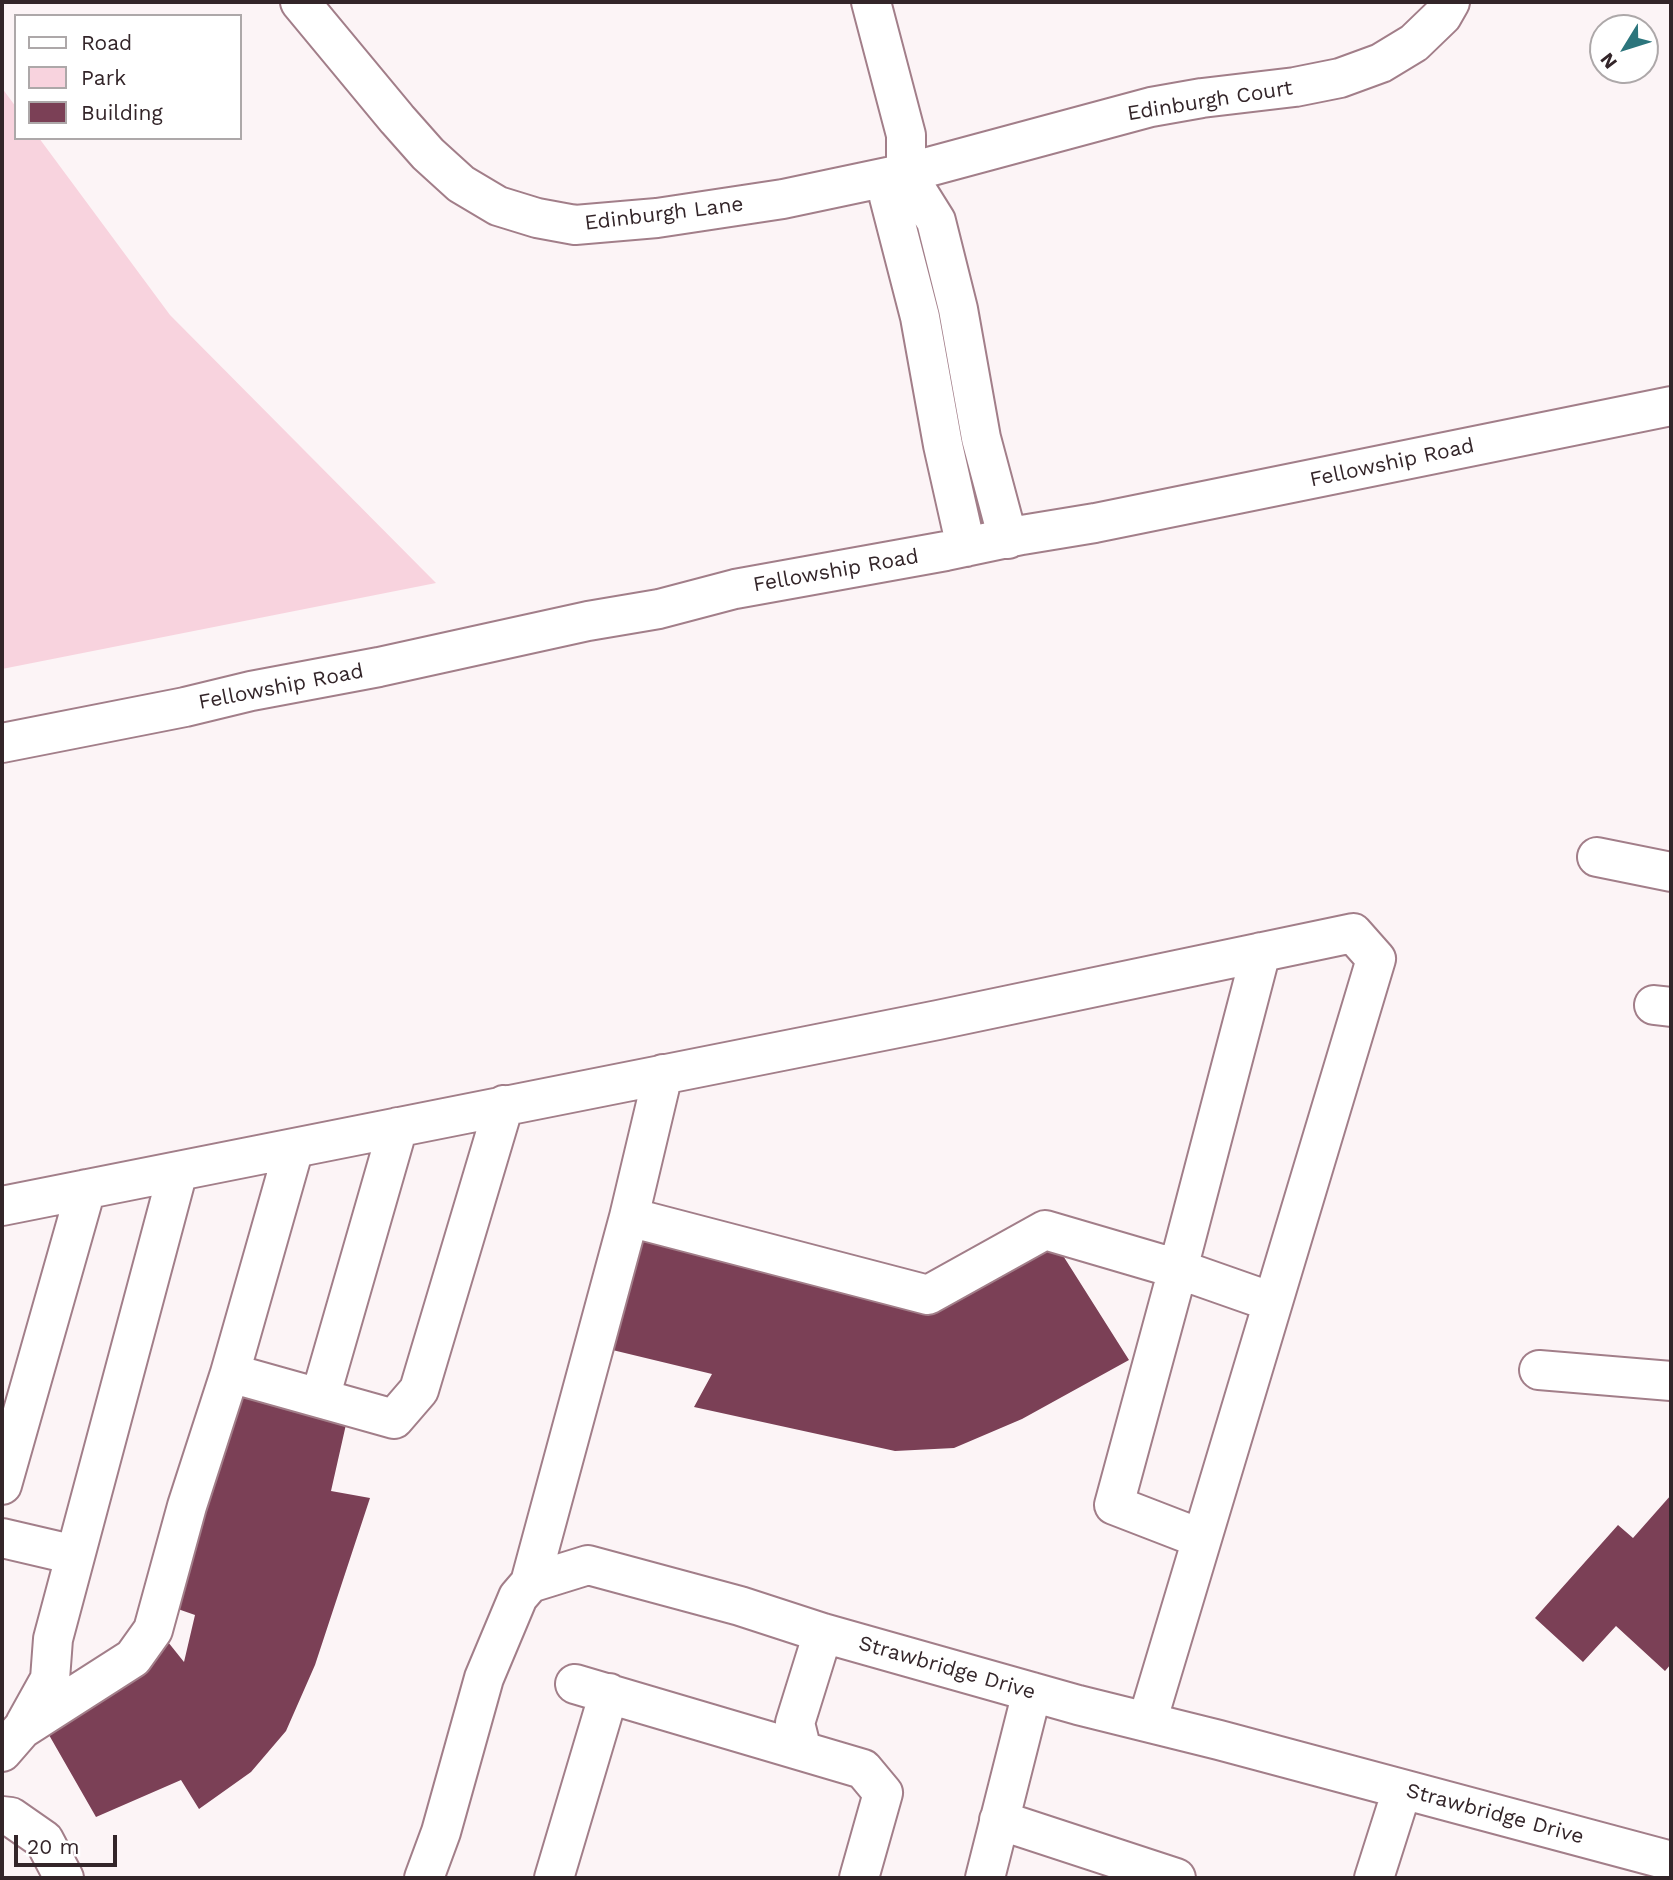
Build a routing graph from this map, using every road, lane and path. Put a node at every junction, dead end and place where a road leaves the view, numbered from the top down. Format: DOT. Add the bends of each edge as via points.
graph roads {
  1 [pos="300,2"];
  2 [pos="871,2"];
  3 [pos="1450,2"];
  4 [pos="906,173"];
  5 [pos="1671,406"];
  6 [pos="1007,538"];
  7 [pos="965,547"];
  8 [pos="2,743"];
  9 [pos="1597,857"];
  10 [pos="1671,872"];
  11 [pos="1261,952"];
  12 [pos="663,1074"];
  13 [pos="504,1105"];
  14 [pos="398,1127"];
  15 [pos="294,1147"];
  16 [pos="178,1171"];
  17 [pos="86,1189"];
  18 [pos="2,1206"];
  19 [pos="629,1217"];
  20 [pos="1178,1269"];
  21 [pos="1272,1302"];
  22 [pos="1539,1370"];
  23 [pos="230,1373"];
  24 [pos="1671,1381"];
  25 [pos="320,1398"];
  26 [pos="2,1485"];
  27 [pos="2,1538"];
  28 [pos="1202,1539"];
  29 [pos="75,1555"];
  30 [pos="530,1583"];
  31 [pos="823,1633"];
  32 [pos="1032,1692"];
  33 [pos="1147,1722"];
  34 [pos="12,1740"];
  35 [pos="802,1752"];
  36 [pos="1402,1790"];
  37 [pos="2,1816"];
  38 [pos="999,1820"];
  39 [pos="1671,1861"];
  40 [pos="64,1878"];
  41 [pos="424,1878"];
  42 [pos="554,1878"];
  43 [pos="859,1878"];
  44 [pos="985,1878"];
  45 [pos="1176,1878"];
  46 [pos="1374,1878"];
  1 -- 4 [label="street, Edinburgh Lane" via="428,154 498,206 537,218 575,225 657,218 783,199"];
  2 -- 4 [label="street" via="905,135"];
  3 -- 4 [label="street, Edinburgh Court" via="1414,43 1381,63 1340,78 1150,107"];
  4 -- 6 [label="street" via="936,221 958,309 981,438"];
  4 -- 7 [label="street" via="889,197 920,317"];
  5 -- 6 [label="street, Fellowship Road"];
  6 -- 7 [label="street, Fellowship Road"];
  7 -- 8 [label="street, Fellowship Road" via="735,589"];
  9 -- 10 [label="street"];
  11 -- 12 [label="street"];
  11 -- 20 [label="street"];
  11 -- 21 [label="street" via="1353,933 1376,959"];
  12 -- 13 [label="street"];
  12 -- 19 [label="street"];
  13 -- 14 [label="street"];
  13 -- 25 [label="street" via="419,1390 394,1419"];
  14 -- 15 [label="street"];
  14 -- 25 [label="street"];
  15 -- 16 [label="street"];
  15 -- 23 [label="street"];
  16 -- 17 [label="street"];
  16 -- 29 [label="street"];
  17 -- 18 [label="street"];
  17 -- 26 [label="street"];
  19 -- 20 [label="street" via="928,1295 1045,1230"];
  19 -- 30 [label="street"];
  20 -- 21 [label="street"];
  20 -- 28 [label="street" via="1114,1505"];
  21 -- 28 [label="street"];
  22 -- 24 [label="street"];
  23 -- 25 [label="street"];
  23 -- 34 [label="street" via="153,1630 133,1658"];
  27 -- 29 [label="street"];
  28 -- 33 [label="street"];
  29 -- 34 [label="street" via="53,1639 50,1679"];
  30 -- 31 [label="street, Strawbridge Drive" via="587,1564 740,1605"];
  30 -- 41 [label="street" via="518,1597 484,1678"];
  31 -- 32 [label="street, Strawbridge Drive"];
  31 -- 35 [label="street" via="795,1723"];
  32 -- 33 [label="street, Strawbridge Drive"];
  32 -- 38 [label="street"];
  33 -- 36 [label="street, Strawbridge Drive"];
  35 -- 42 [label="street" via="592,1689"];
  35 -- 43 [label="street" via="863,1769 883,1793"];
  36 -- 39 [label="street, Strawbridge Drive"];
  36 -- 46 [label="street"];
  37 -- 40 [label="street" via="11,1817 44,1840"];
  38 -- 44 [label="street"];
  38 -- 45 [label="street"];
}
